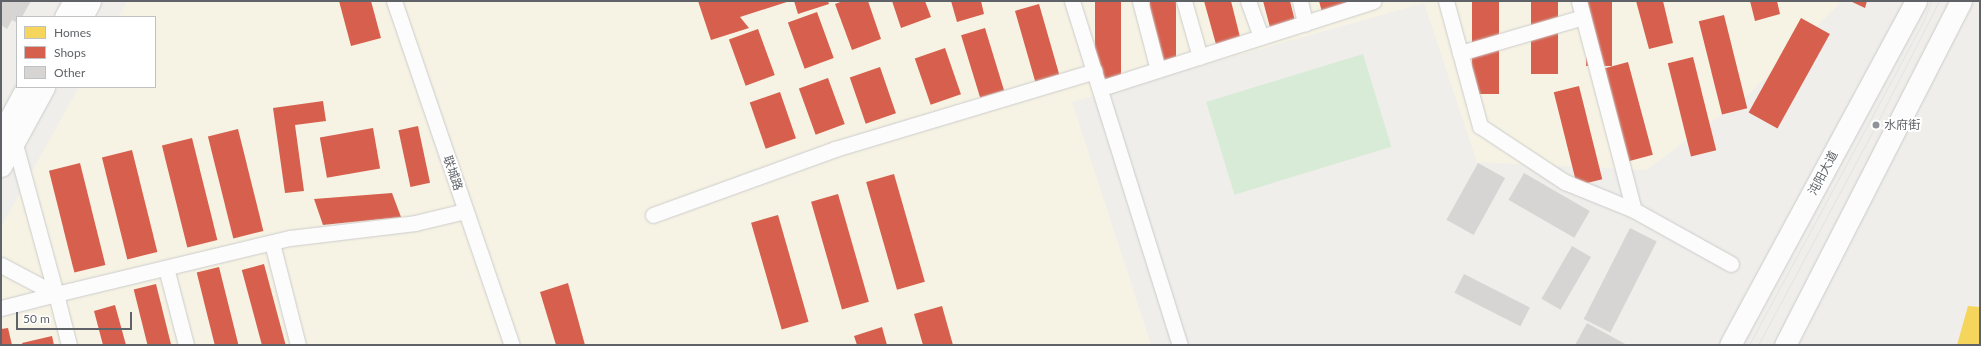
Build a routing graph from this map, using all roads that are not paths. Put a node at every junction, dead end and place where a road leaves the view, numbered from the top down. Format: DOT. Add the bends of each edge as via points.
graph roads {
  1 [pos="74,1"];
  2 [pos="90,1"];
  3 [pos="394,1"];
  4 [pos="1072,1"];
  5 [pos="1140,1"];
  6 [pos="1184,1"];
  7 [pos="1248,1"];
  8 [pos="1300,1"];
  9 [pos="1373,1"];
  10 [pos="1446,1"];
  11 [pos="1579,1"];
  12 [pos="1916,1"];
  13 [pos="1961,1"];
  14 [pos="1351,4"];
  15 [pos="66,16"];
  16 [pos="82,16"];
  17 [pos="1583,17"];
  18 [pos="1306,23"];
  19 [pos="1261,37"];
  20 [pos="1460,53"];
  21 [pos="1200,57"];
  22 [pos="1158,70"];
  23 [pos="1095,71"];
  24 [pos="27,88"];
  25 [pos="43,88"];
  26 [pos="1101,88"];
  27 [pos="8,132"];
  28 [pos="1,166"];
  29 [pos="1634,210"];
  30 [pos="466,211"];
  31 [pos="653,215"];
  32 [pos="272,243"];
  33 [pos="1731,264"];
  34 [pos="1,265"];
  35 [pos="166,268"];
  36 [pos="56,294"];
  37 [pos="1,308"];
  38 [pos="69,345"];
  39 [pos="186,345"];
  40 [pos="298,345"];
  41 [pos="512,345"];
  42 [pos="1180,345"];
  43 [pos="1730,345"];
  44 [pos="1785,345"];
  1 -- 15 [label="main road"];
  2 -- 16 [label="main road"];
  3 -- 30 [label="street, 联城路"];
  4 -- 23 [label="street"];
  5 -- 22 [label="street"];
  6 -- 21 [label="street"];
  7 -- 19 [label="street"];
  8 -- 18 [label="street"];
  9 -- 14 [label="street"];
  10 -- 20 [label="street"];
  11 -- 17 [label="street"];
  12 -- 43 [label="main road, 沌阳大道"];
  13 -- 44 [label="main road"];
  14 -- 18 [label="street"];
  17 -- 20 [label="street"];
  17 -- 29 [label="street"];
  18 -- 19 [label="street"];
  19 -- 21 [label="street"];
  20 -- 29 [label="street" via="1480,126 1565,182"];
  21 -- 22 [label="street"];
  22 -- 26 [label="street"];
  23 -- 26 [label="street"];
  23 -- 31 [label="street" via="835,149"];
  24 -- 27 [label="main road"];
  25 -- 27 [label="main road"];
  26 -- 42 [label="street"];
  27 -- 28 [label="main road"];
  27 -- 36 [label="street"];
  29 -- 33 [label="street"];
  30 -- 32 [label="street" via="415,223 290,238"];
  30 -- 41 [label="street, 联城路"];
  32 -- 35 [label="street"];
  32 -- 40 [label="street"];
  34 -- 36 [label="street"];
  35 -- 36 [label="street"];
  35 -- 39 [label="street"];
  36 -- 37 [label="street"];
  36 -- 38 [label="street"];
}
